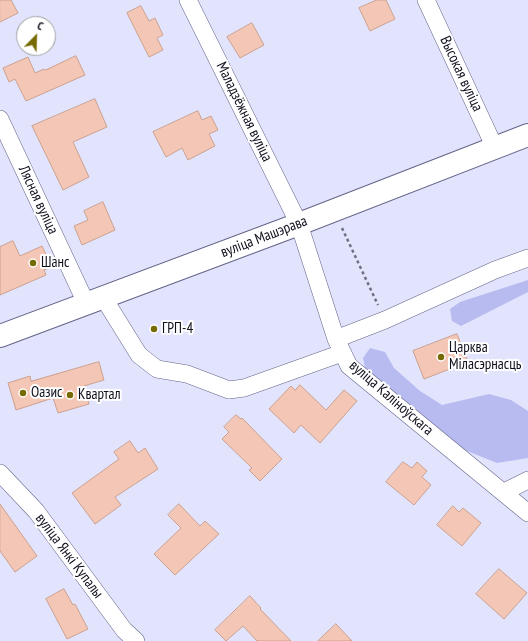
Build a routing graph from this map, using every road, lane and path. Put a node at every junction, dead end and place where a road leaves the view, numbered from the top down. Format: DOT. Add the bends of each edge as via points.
graph roads {
  1 [pos="188,0"];
  2 [pos="426,0"];
  3 [pos="0,119"];
  4 [pos="528,135"];
  5 [pos="495,148"];
  6 [pos="334,210"];
  7 [pos="299,224"];
  8 [pos="528,258"];
  9 [pos="95,300"];
  10 [pos="385,320"];
  11 [pos="0,336"];
  12 [pos="339,346"];
  13 [pos="0,473"];
  14 [pos="528,480"];
  15 [pos="504,492"];
  16 [pos="528,512"];
  17 [pos="136,641"];
  1 -- 7 [label="street, Маладзёжная вуліца"];
  2 -- 5 [label="street, Высокая вуліца"];
  3 -- 9 [label="street, Лясная вуліца"];
  4 -- 5 [label="main road, вуліца Машэрава"];
  5 -- 6 [label="main road, вуліца Машэрава"];
  6 -- 7 [label="main road, вуліца Машэрава"];
  6 -- 10 [label="path"];
  7 -- 9 [label="main road, вуліца Машэрава"];
  7 -- 12 [label="street, вуліца Каліноўскага"];
  8 -- 10 [label="street, Лясная вуліца" via="495,270"];
  9 -- 11 [label="main road, вуліца Машэрава"];
  9 -- 12 [label="street, Лясная вуліца" via="140,355 157,369 187,374 229,390 244,388"];
  10 -- 12 [label="street, Лясная вуліца"];
  12 -- 15 [label="street, вуліца Каліноўскага" via="349,366"];
  13 -- 17 [label="street, вуліца Янкі Купалы" via="36,511 124,630"];
  14 -- 15 [label="street"];
  15 -- 16 [label="street, вуліца Каліноўскага"];
}
